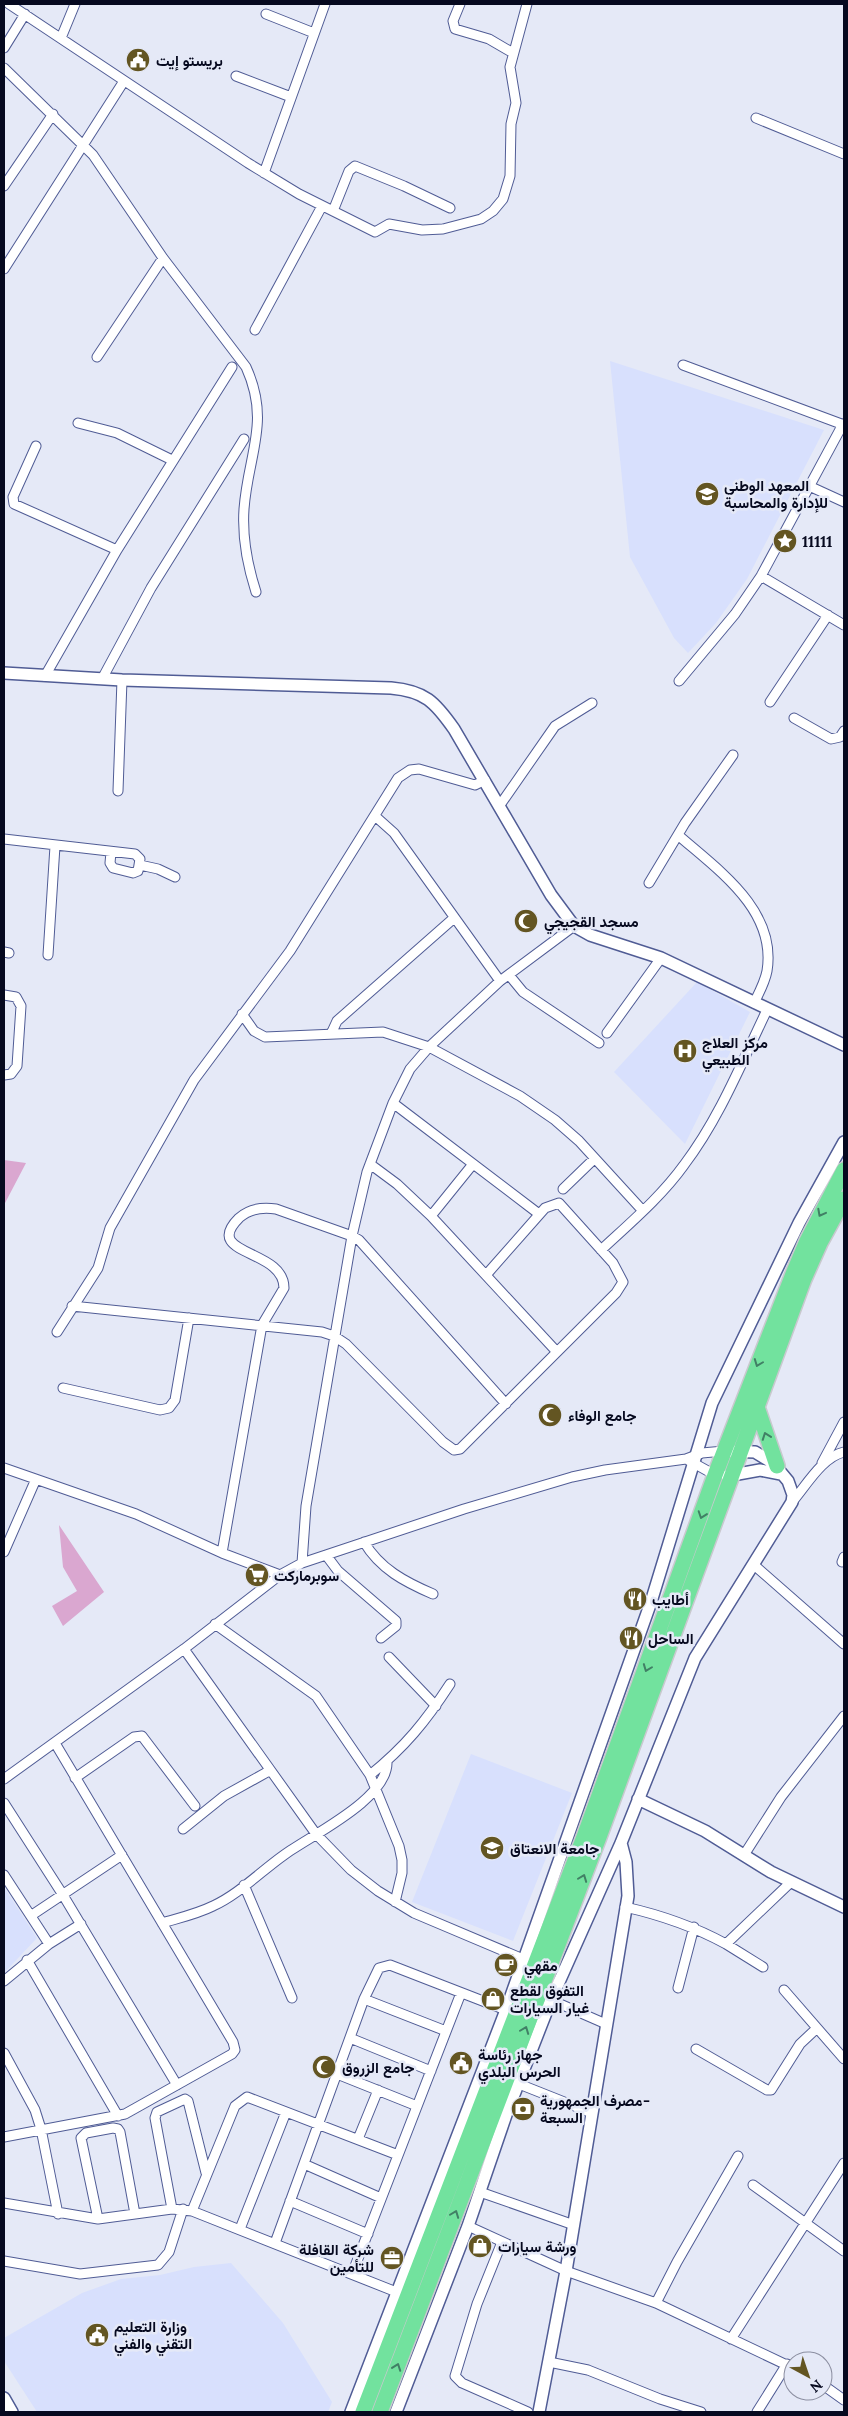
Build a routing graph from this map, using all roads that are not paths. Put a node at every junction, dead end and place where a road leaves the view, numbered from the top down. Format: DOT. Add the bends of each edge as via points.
graph roads {
  1 [pos="8,4"];
  2 [pos="75,4"];
  3 [pos="325,4"];
  4 [pos="460,4"];
  5 [pos="526,4"];
  6 [pos="25,14"];
  7 [pos="266,14"];
  8 [pos="314,33"];
  9 [pos="61,38"];
  10 [pos="4,48"];
  11 [pos="513,53"];
  12 [pos="4,68"];
  13 [pos="236,76"];
  14 [pos="124,81"];
  15 [pos="291,98"];
  16 [pos="53,114"];
  17 [pos="756,118"];
  18 [pos="84,145"];
  19 [pos="844,154"];
  20 [pos="264,173"];
  21 [pos="4,186"];
  22 [pos="322,206"];
  23 [pos="450,208"];
  24 [pos="333,211"];
  25 [pos="163,258"];
  26 [pos="4,269"];
  27 [pos="254,330"];
  28 [pos="97,357"];
  29 [pos="683,365"];
  30 [pos="232,367"];
  31 [pos="78,424"];
  32 [pos="844,424"];
  33 [pos="244,439"];
  34 [pos="36,446"];
  35 [pos="172,460"];
  36 [pos="809,486"];
  37 [pos="844,502"];
  38 [pos="117,550"];
  39 [pos="761,576"];
  40 [pos="256,592"];
  41 [pos="828,615"];
  42 [pos="844,625"];
  43 [pos="4,673"];
  44 [pos="45,676"];
  45 [pos="102,679"];
  46 [pos="122,680"];
  47 [pos="679,681"];
  48 [pos="770,702"];
  49 [pos="592,703"];
  50 [pos="794,718"];
  51 [pos="844,731"];
  52 [pos="733,755"];
  53 [pos="485,780"];
  54 [pos="118,791"];
  55 [pos="500,805"];
  56 [pos="376,816"];
  57 [pos="678,835"];
  58 [pos="4,839"];
  59 [pos="55,846"];
  60 [pos="111,852"];
  61 [pos="140,865"];
  62 [pos="175,877"];
  63 [pos="649,883"];
  64 [pos="454,918"];
  65 [pos="574,926"];
  66 [pos="48,955"];
  67 [pos="661,958"];
  68 [pos="509,975"];
  69 [pos="500,981"];
  70 [pos="4,995"];
  71 [pos="754,1003"];
  72 [pos="767,1010"];
  73 [pos="242,1014"];
  74 [pos="331,1034"];
  75 [pos="607,1034"];
  76 [pos="598,1043"];
  77 [pos="844,1045"];
  78 [pos="429,1047"];
  79 [pos="4,1075"];
  80 [pos="393,1103"];
  81 [pos="844,1142"];
  82 [pos="594,1158"];
  83 [pos="370,1164"];
  84 [pos="473,1164"];
  85 [pos="844,1170"];
  86 [pos="564,1189"];
  87 [pos="844,1199"];
  88 [pos="643,1211"];
  89 [pos="539,1214"];
  90 [pos="431,1216"];
  91 [pos="352,1236"];
  92 [pos="601,1250"];
  93 [pos="486,1275"];
  94 [pos="72,1306"];
  95 [pos="189,1318"];
  96 [pos="262,1325"];
  97 [pos="57,1332"];
  98 [pos="334,1336"];
  99 [pos="557,1352"];
  100 [pos="63,1388"];
  101 [pos="506,1404"];
  102 [pos="757,1407"];
  103 [pos="844,1422"];
  104 [pos="724,1451"];
  105 [pos="741,1451"];
  106 [pos="844,1452"];
  107 [pos="691,1459"];
  108 [pos="4,1468"];
  109 [pos="820,1468"];
  110 [pos="779,1470"];
  111 [pos="715,1475"];
  112 [pos="733,1477"];
  113 [pos="36,1479"];
  114 [pos="792,1502"];
  115 [pos="364,1542"];
  116 [pos="4,1552"];
  117 [pos="222,1553"];
  118 [pos="326,1554"];
  119 [pos="302,1563"];
  120 [pos="754,1565"];
  121 [pos="280,1575"];
  122 [pos="433,1594"];
  123 [pos="215,1624"];
  124 [pos="381,1638"];
  125 [pos="844,1644"];
  126 [pos="184,1649"];
  127 [pos="389,1657"];
  128 [pos="450,1684"];
  129 [pos="436,1706"];
  130 [pos="844,1716"];
  131 [pos="55,1743"];
  132 [pos="387,1761"];
  133 [pos="269,1771"];
  134 [pos="370,1774"];
  135 [pos="76,1778"];
  136 [pos="4,1779"];
  137 [pos="376,1788"];
  138 [pos="638,1799"];
  139 [pos="4,1803"];
  140 [pos="195,1806"];
  141 [pos="183,1829"];
  142 [pos="316,1834"];
  143 [pos="621,1843"];
  144 [pos="122,1855"];
  145 [pos="744,1855"];
  146 [pos="4,1875"];
  147 [pos="791,1882"];
  148 [pos="244,1886"];
  149 [pos="63,1894"];
  150 [pos="395,1902"];
  151 [pos="843,1905"];
  152 [pos="625,1906"];
  153 [pos="32,1915"];
  154 [pos="80,1924"];
  155 [pos="162,1924"];
  156 [pos="694,1927"];
  157 [pos="49,1944"];
  158 [pos="726,1944"];
  159 [pos="523,1959"];
  160 [pos="27,1960"];
  161 [pos="762,1966"];
  162 [pos="4,1981"];
  163 [pos="678,1988"];
  164 [pos="784,1990"];
  165 [pos="461,1993"];
  166 [pos="292,1998"];
  167 [pos="364,1999"];
  168 [pos="551,2000"];
  169 [pos="506,2010"];
  170 [pos="606,2024"];
  171 [pos="816,2029"];
  172 [pos="446,2031"];
  173 [pos="350,2038"];
  174 [pos="696,2049"];
  175 [pos="4,2053"];
  176 [pos="844,2059"];
  177 [pos="491,2065"];
  178 [pos="430,2071"];
  179 [pos="337,2074"];
  180 [pos="519,2084"];
  181 [pos="177,2085"];
  182 [pos="378,2090"];
  183 [pos="417,2106"];
  184 [pos="286,2112"];
  185 [pos="592,2113"];
  186 [pos="118,2116"];
  187 [pos="470,2118"];
  188 [pos="318,2125"];
  189 [pos="41,2129"];
  190 [pos="4,2137"];
  191 [pos="358,2139"];
  192 [pos="398,2155"];
  193 [pos="738,2156"];
  194 [pos="844,2162"];
  195 [pos="304,2164"];
  196 [pos="206,2173"];
  197 [pos="753,2185"];
  198 [pos="480,2192"];
  199 [pos="381,2198"];
  200 [pos="290,2201"];
  201 [pos="4,2203"];
  202 [pos="172,2209"];
  203 [pos="187,2210"];
  204 [pos="58,2214"];
  205 [pos="135,2214"];
  206 [pos="98,2219"];
  207 [pos="804,2223"];
  208 [pos="574,2225"];
  209 [pos="468,2226"];
  210 [pos="240,2230"];
  211 [pos="368,2234"];
  212 [pos="502,2242"];
  213 [pos="275,2243"];
  214 [pos="844,2251"];
  215 [pos="4,2261"];
  216 [pos="566,2272"];
  217 [pos="352,2274"];
  218 [pos="399,2293"];
  219 [pos="656,2303"];
  220 [pos="731,2339"];
  221 [pos="549,2362"];
  222 [pos="783,2363"];
  223 [pos="783,2376"];
  224 [pos="833,2392"];
  225 [pos="4,2398"];
  226 [pos="844,2400"];
  227 [pos="12,2412"];
  228 [pos="351,2412"];
  229 [pos="363,2412"];
  230 [pos="380,2412"];
  231 [pos="396,2412"];
  232 [pos="528,2412"];
  233 [pos="539,2412"];
  234 [pos="701,2412"];
  235 [pos="757,2412"];
  1 -- 6 [label="street"];
  2 -- 9 [label="street"];
  3 -- 8 [label="street"];
  4 -- 11 [label="street" via="453,21 455,29 489,39"];
  5 -- 11 [label="street"];
  6 -- 9 [label="street"];
  6 -- 10 [label="street"];
  7 -- 8 [label="street"];
  8 -- 15 [label="street"];
  9 -- 14 [label="street"];
  11 -- 24 [label="street" via="510,74 516,103 510,124 510,176 506,192 493,211 475,221 443,229 422,230 393,223 375,232"];
  12 -- 16 [label="street"];
  13 -- 15 [label="street"];
  14 -- 18 [label="street"];
  14 -- 20 [label="street"];
  15 -- 20 [label="street"];
  16 -- 18 [label="street"];
  16 -- 21 [label="street"];
  17 -- 19 [label="street"];
  18 -- 25 [label="street" via="113,182"];
  18 -- 26 [label="street"];
  20 -- 22 [label="street"];
  22 -- 24 [label="street"];
  22 -- 27 [label="street"];
  23 -- 24 [label="street" via="354,166 348,171"];
  25 -- 28 [label="street"];
  25 -- 40 [label="street" via="237,352 254,384 259,417 246,492 244,532"];
  29 -- 32 [label="street"];
  30 -- 35 [label="street"];
  31 -- 35 [label="street" via="117,433"];
  32 -- 36 [label="street"];
  33 -- 45 [label="street" via="151,588"];
  34 -- 38 [label="street" via="12,497 14,504"];
  35 -- 38 [label="street"];
  36 -- 37 [label="street"];
  36 -- 39 [label="street"];
  38 -- 44 [label="street"];
  39 -- 41 [label="street"];
  39 -- 47 [label="street" via="735,614"];
  41 -- 42 [label="street"];
  41 -- 48 [label="street"];
  43 -- 44 [label="street"];
  44 -- 45 [label="street"];
  45 -- 46 [label="street"];
  46 -- 53 [label="street" via="415,691 437,705"];
  46 -- 54 [label="street"];
  49 -- 55 [label="street" via="555,726"];
  50 -- 51 [label="street" via="831,739 840,737"];
  52 -- 57 [label="street"];
  53 -- 55 [label="street"];
  53 -- 56 [label="street" via="475,785 419,769 410,770 398,778"];
  55 -- 65 [label="street" via="547,888"];
  56 -- 64 [label="street" via="394,833"];
  56 -- 73 [label="street" via="290,951"];
  57 -- 63 [label="street"];
  57 -- 71 [label="street" via="738,888 758,920 767,960 763,983"];
  58 -- 59 [label="street"];
  59 -- 60 [label="street"];
  59 -- 66 [label="street"];
  60 -- 61 [label="street" via="135,854"];
  60 -- 61 [label="street" via="110,864 115,870 133,873"];
  61 -- 62 [label="street"];
  64 -- 69 [label="street"];
  64 -- 74 [label="street" via="337,1021"];
  65 -- 67 [label="street" via="590,935"];
  65 -- 68 [label="street"];
  67 -- 71 [label="street"];
  67 -- 75 [label="street"];
  68 -- 69 [label="street"];
  68 -- 76 [label="street" via="523,992"];
  69 -- 78 [label="street"];
  70 -- 79 [label="street" via="16,997 21,1006 17,1066 14,1072"];
  71 -- 72 [label="street"];
  72 -- 77 [label="street"];
  72 -- 88 [label="street" via="685,1165"];
  73 -- 74 [label="street" via="260,1036"];
  73 -- 94 [label="street" via="194,1080 110,1228 98,1268"];
  74 -- 78 [label="street" via="383,1032"];
  78 -- 80 [label="street" via="410,1069"];
  78 -- 82 [label="street" via="544,1112 568,1130"];
  80 -- 83 [label="street"];
  80 -- 84 [label="street"];
  81 -- 107 [label="street" via="795,1232 712,1402"];
  82 -- 86 [label="street"];
  82 -- 88 [label="street"];
  83 -- 90 [label="street"];
  83 -- 91 [label="street"];
  84 -- 89 [label="street"];
  84 -- 90 [label="street"];
  85 -- 104 [label="highway, one-way" via="792,1274"];
  87 -- 102 [label="highway" via="804,1279"];
  88 -- 92 [label="street"];
  89 -- 92 [label="street" via="552,1204 563,1206"];
  89 -- 93 [label="street"];
  90 -- 93 [label="street"];
  91 -- 96 [label="street" via="276,1209 257,1209 241,1217 230,1232 232,1243 269,1263 284,1283 283,1294"];
  91 -- 98 [label="street"];
  91 -- 101 [label="street"];
  92 -- 99 [label="street" via="618,1269 623,1282"];
  93 -- 99 [label="street"];
  94 -- 95 [label="street"];
  94 -- 97 [label="street"];
  95 -- 96 [label="street"];
  95 -- 100 [label="street" via="175,1400 169,1408 160,1410"];
  96 -- 98 [label="street"];
  96 -- 117 [label="street"];
  98 -- 101 [label="street" via="454,1450 466,1445"];
  98 -- 119 [label="street" via="303,1525"];
  99 -- 101 [label="street"];
  102 -- 105 [label="highway"];
  110 -- 102 [label="highway, one-way"];
  103 -- 109 [label="street"];
  104 -- 105 [label="street"];
  104 -- 107 [label="street"];
  104 -- 111 [label="highway"];
  105 -- 110 [label="street" via="759,1454"];
  105 -- 112 [label="highway"];
  106 -- 109 [label="street"];
  107 -- 111 [label="street"];
  107 -- 115 [label="street" via="572,1477"];
  107 -- 159 [label="street" via="651,1602"];
  108 -- 113 [label="street"];
  109 -- 114 [label="street"];
  110 -- 112 [label="street" via="760,1470"];
  110 -- 114 [label="street" via="791,1488"];
  111 -- 112 [label="street"];
  111 -- 177 [label="highway, one-way" via="584,1837"];
  230 -- 112 [label="highway, one-way"];
  113 -- 116 [label="street"];
  113 -- 117 [label="street" via="136,1514"];
  114 -- 120 [label="street"];
  115 -- 118 [label="street"];
  115 -- 122 [label="street" via="386,1569"];
  117 -- 121 [label="street"];
  118 -- 119 [label="street"];
  118 -- 124 [label="street" via="338,1572 396,1621 396,1626"];
  119 -- 121 [label="street"];
  120 -- 125 [label="street"];
  120 -- 138 [label="street" via="695,1658"];
  121 -- 123 [label="street"];
  123 -- 126 [label="street"];
  123 -- 134 [label="street" via="316,1696"];
  126 -- 131 [label="street"];
  126 -- 133 [label="street"];
  127 -- 129 [label="street"];
  128 -- 129 [label="street"];
  129 -- 132 [label="street" via="409,1741"];
  130 -- 145 [label="street" via="781,1798"];
  131 -- 135 [label="street"];
  131 -- 136 [label="street"];
  132 -- 134 [label="street"];
  132 -- 137 [label="street" via="384,1778"];
  133 -- 141 [label="street" via="224,1796"];
  133 -- 142 [label="street"];
  134 -- 137 [label="street"];
  135 -- 140 [label="street" via="140,1736 146,1739"];
  135 -- 144 [label="street"];
  137 -- 142 [label="street" via="340,1820"];
  137 -- 150 [label="street" via="402,1860"];
  138 -- 143 [label="street"];
  138 -- 145 [label="street" via="682,1819"];
  139 -- 149 [label="street"];
  142 -- 148 [label="street"];
  142 -- 150 [label="street" via="365,1881"];
  143 -- 152 [label="street" via="627,1882"];
  143 -- 168 [label="street"];
  144 -- 149 [label="street"];
  144 -- 155 [label="street"];
  145 -- 147 [label="street"];
  146 -- 153 [label="street"];
  147 -- 151 [label="street"];
  147 -- 158 [label="street"];
  148 -- 155 [label="street" via="213,1906"];
  148 -- 166 [label="street"];
  149 -- 153 [label="street"];
  149 -- 154 [label="street"];
  150 -- 159 [label="street" via="462,1935"];
  152 -- 156 [label="street"];
  152 -- 170 [label="street"];
  153 -- 157 [label="street"];
  154 -- 157 [label="street"];
  154 -- 181 [label="street"];
  155 -- 181 [label="street" via="235,2046 232,2054"];
  156 -- 158 [label="street"];
  156 -- 163 [label="street"];
  157 -- 160 [label="street"];
  158 -- 161 [label="street"];
  159 -- 169 [label="street"];
  160 -- 162 [label="street"];
  160 -- 186 [label="street"];
  164 -- 171 [label="street"];
  165 -- 167 [label="street" via="386,1965 377,1972"];
  165 -- 169 [label="street"];
  165 -- 172 [label="street"];
  167 -- 172 [label="street"];
  167 -- 173 [label="street"];
  168 -- 170 [label="street"];
  168 -- 180 [label="street"];
  169 -- 177 [label="street"];
  170 -- 185 [label="street"];
  171 -- 174 [label="street" via="800,2044 771,2090"];
  171 -- 176 [label="street"];
  172 -- 178 [label="street"];
  173 -- 178 [label="street"];
  173 -- 179 [label="street"];
  175 -- 189 [label="street" via="28,2094"];
  177 -- 187 [label="highway"];
  178 -- 183 [label="street"];
  179 -- 182 [label="street"];
  179 -- 188 [label="street"];
  180 -- 185 [label="street"];
  180 -- 198 [label="street"];
  181 -- 186 [label="street"];
  182 -- 183 [label="street"];
  182 -- 191 [label="street"];
  183 -- 192 [label="street"];
  184 -- 188 [label="street"];
  184 -- 196 [label="street" via="251,2098 238,2102"];
  184 -- 210 [label="street"];
  185 -- 208 [label="street"];
  186 -- 189 [label="street"];
  187 -- 218 [label="street"];
  187 -- 229 [label="highway"];
  188 -- 191 [label="street"];
  188 -- 195 [label="street"];
  189 -- 190 [label="street"];
  189 -- 204 [label="street"];
  191 -- 192 [label="street"];
  192 -- 199 [label="street"];
  193 -- 219 [label="street" via="676,2262"];
  194 -- 207 [label="street"];
  195 -- 199 [label="street"];
  195 -- 200 [label="street"];
  196 -- 202 [label="street" via="188,2101 182,2100 158,2112 156,2118"];
  196 -- 203 [label="street"];
  197 -- 207 [label="street"];
  198 -- 208 [label="street"];
  198 -- 209 [label="street"];
  199 -- 211 [label="street"];
  200 -- 211 [label="street"];
  200 -- 213 [label="street"];
  201 -- 204 [label="street"];
  202 -- 203 [label="street"];
  202 -- 205 [label="street"];
  203 -- 210 [label="street"];
  203 -- 215 [label="street" via="169,2252 158,2265 80,2274"];
  204 -- 206 [label="street"];
  205 -- 206 [label="street"];
  205 -- 206 [label="street" via="120,2132 113,2128 86,2133 82,2138"];
  207 -- 214 [label="street"];
  207 -- 220 [label="street"];
  208 -- 216 [label="street"];
  209 -- 212 [label="street"];
  209 -- 231 [label="street"];
  210 -- 213 [label="street"];
  211 -- 217 [label="street"];
  212 -- 216 [label="street"];
  212 -- 232 [label="street" via="477,2304 456,2376 462,2383"];
  213 -- 217 [label="street"];
  216 -- 219 [label="street"];
  216 -- 221 [label="street"];
  217 -- 218 [label="street"];
  218 -- 228 [label="street"];
  219 -- 220 [label="street"];
  220 -- 222 [label="street"];
  221 -- 233 [label="street"];
  221 -- 234 [label="street" via="588,2370 660,2400"];
  223 -- 235 [label="street"];
  224 -- 226 [label="street"];
  225 -- 227 [label="street"];
}
